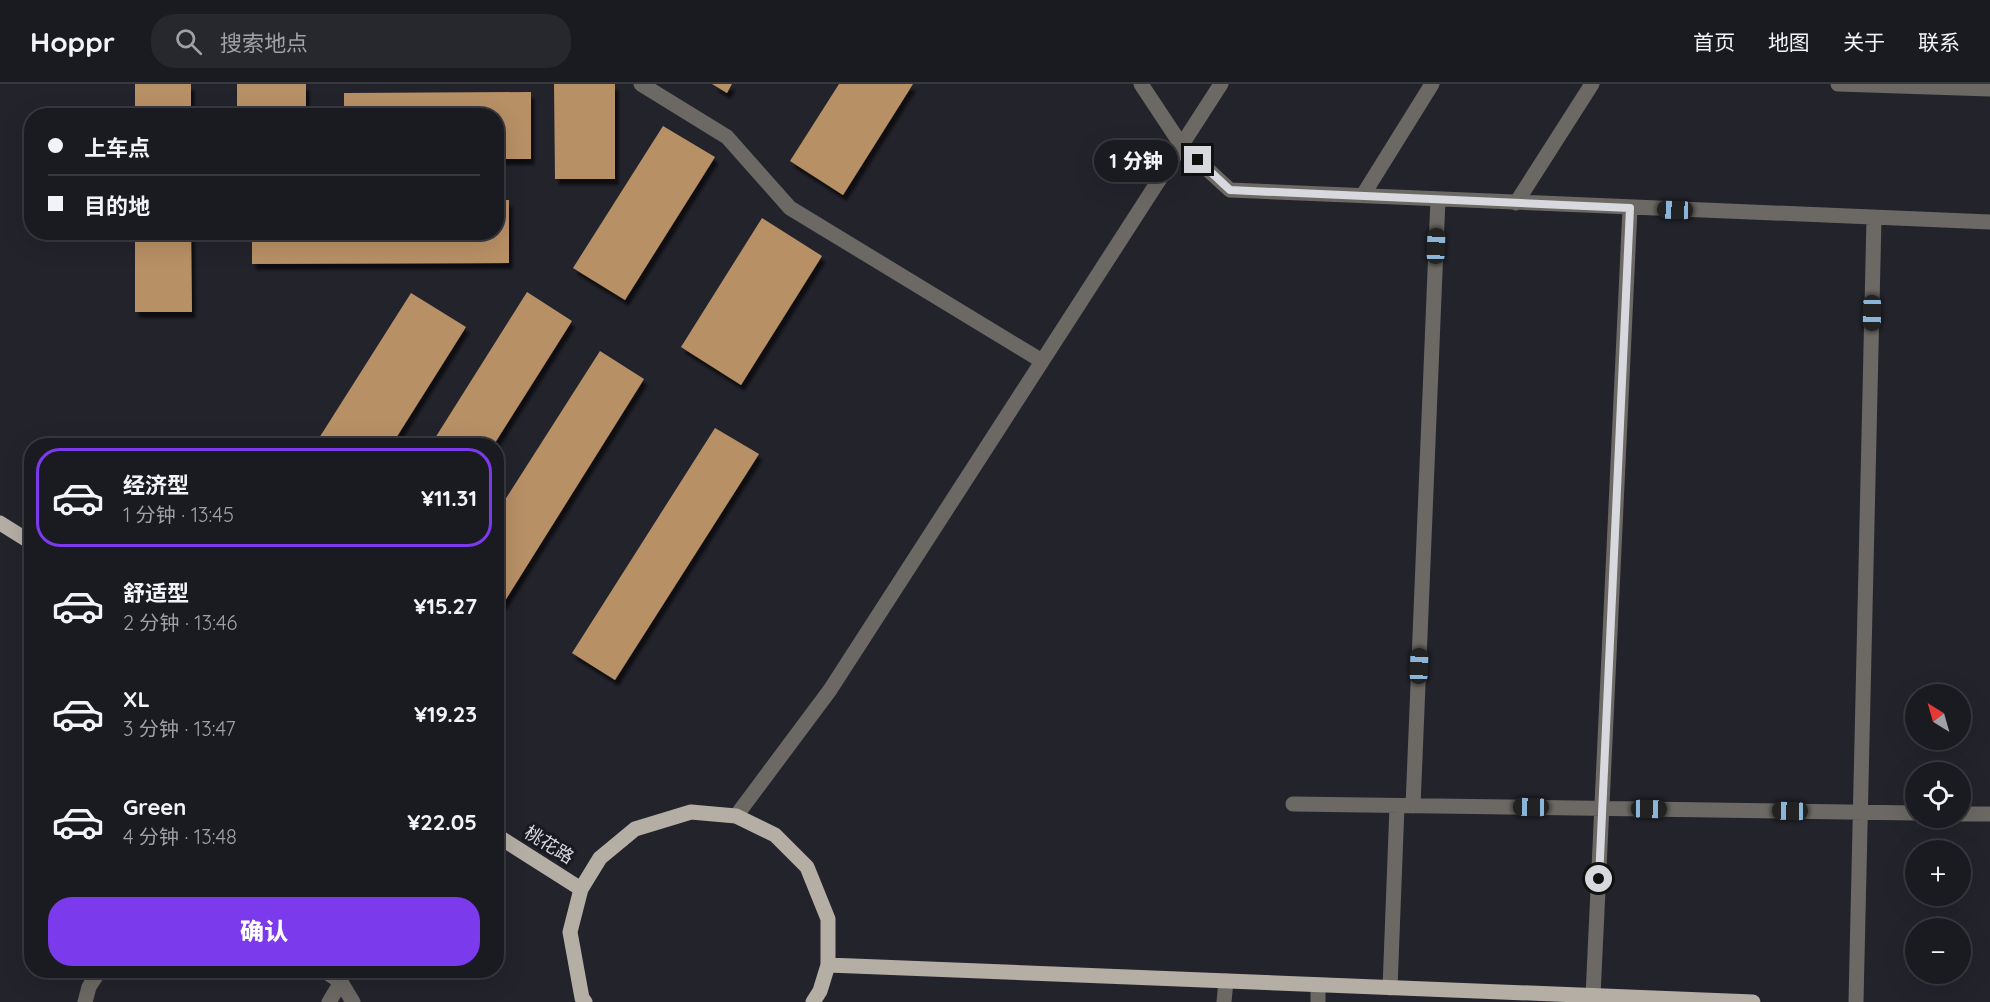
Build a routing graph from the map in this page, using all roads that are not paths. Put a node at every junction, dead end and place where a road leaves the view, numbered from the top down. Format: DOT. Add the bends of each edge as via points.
graph roads {
  1 [pos="641,84"];
  2 [pos="1141,84"];
  3 [pos="1221,84"];
  4 [pos="1432,84"];
  5 [pos="1592,84"];
  6 [pos="1838,84"];
  7 [pos="1990,89"];
  8 [pos="1182,146"];
  9 [pos="1363,195"];
  10 [pos="1438,199"];
  11 [pos="1516,203"];
  12 [pos="1630,208"];
  13 [pos="1874,218"];
  14 [pos="1990,222"];
  15 [pos="1042,361"];
  16 [pos="0,523"];
  17 [pos="24,538"];
  18 [pos="1293,804"];
  19 [pos="1397,806"];
  20 [pos="1413,806"];
  21 [pos="1602,808"];
  22 [pos="1860,812"];
  23 [pos="1905,813"];
  24 [pos="1971,814"];
  25 [pos="1990,814"];
  26 [pos="736,816"];
  27 [pos="504,840"];
  28 [pos="581,888"];
  29 [pos="828,965"];
  30 [pos="95,978"];
  31 [pos="334,978"];
  32 [pos="1226,981"];
  33 [pos="340,982"];
  34 [pos="1318,985"];
  35 [pos="1390,988"];
  36 [pos="1593,996"];
  37 [pos="85,1002"];
  38 [pos="329,1002"];
  39 [pos="353,1002"];
  40 [pos="585,1002"];
  41 [pos="813,1002"];
  42 [pos="1224,1002"];
  43 [pos="1318,1002"];
  44 [pos="1753,1002"];
  45 [pos="1856,1002"];
  1 -- 15 [label="street" via="728,137 790,208"];
  2 -- 8 [label="street"];
  3 -- 8 [label="street"];
  4 -- 9 [label="street"];
  5 -- 11 [label="street"];
  6 -- 7 [label="street"];
  8 -- 9 [label="street" via="1230,190"];
  8 -- 15 [label="street"];
  9 -- 10 [label="street"];
  10 -- 11 [label="street"];
  10 -- 20 [label="street"];
  11 -- 12 [label="street"];
  12 -- 13 [label="street"];
  12 -- 21 [label="street"];
  13 -- 14 [label="street"];
  13 -- 22 [label="street"];
  15 -- 26 [label="street" via="830,690"];
  16 -- 17 [label="main road"];
  18 -- 19 [label="street"];
  19 -- 20 [label="street"];
  19 -- 35 [label="street"];
  20 -- 21 [label="street"];
  21 -- 22 [label="street"];
  21 -- 36 [label="street"];
  22 -- 23 [label="street"];
  22 -- 45 [label="street"];
  24 -- 25 [label="street"];
  26 -- 28 [label="main road" via="692,812 635,829 600,858"];
  26 -- 29 [label="main road" via="775,835 807,867 828,920"];
  27 -- 28 [label="main road, 桃花路"];
  28 -- 40 [label="main road" via="570,932"];
  29 -- 32 [label="main road"];
  29 -- 41 [label="main road"];
  30 -- 37 [label="street"];
  31 -- 33 [label="street"];
  32 -- 34 [label="main road"];
  32 -- 42 [label="street"];
  33 -- 38 [label="street"];
  33 -- 39 [label="street"];
  34 -- 35 [label="main road"];
  34 -- 43 [label="street"];
  35 -- 36 [label="main road"];
  36 -- 44 [label="main road"];
}
